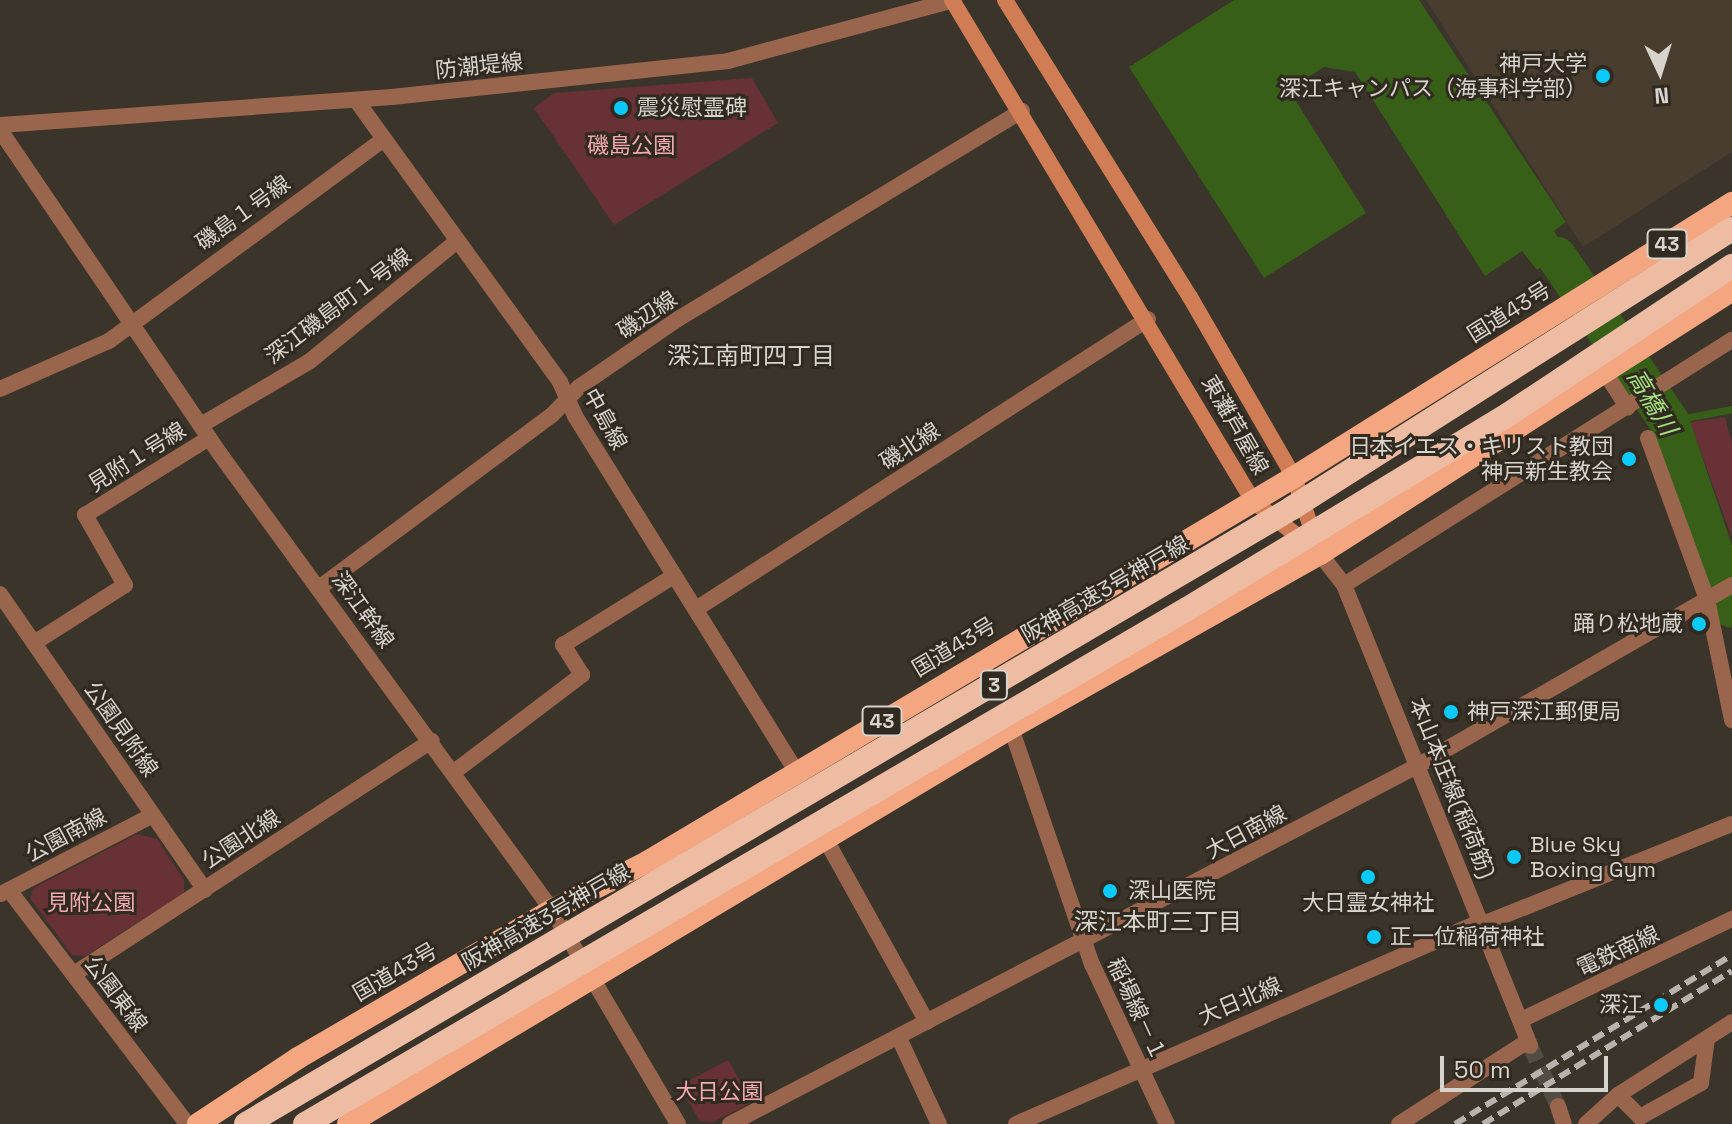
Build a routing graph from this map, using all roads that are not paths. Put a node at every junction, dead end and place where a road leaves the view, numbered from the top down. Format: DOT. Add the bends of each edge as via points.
graph roads {
  1 [pos="953,0"];
  2 [pos="1005,0"];
  3 [pos="356,100"];
  4 [pos="1022,111"];
  5 [pos="0,128"];
  6 [pos="381,141"];
  7 [pos="1732,203"];
  8 [pos="1732,229"];
  9 [pos="457,241"];
  10 [pos="1732,266"];
  11 [pos="1732,291"];
  12 [pos="1148,319"];
  13 [pos="131,323"];
  14 [pos="1732,340"];
  15 [pos="1609,372"];
  16 [pos="0,389"];
  17 [pos="567,399"];
  18 [pos="1628,408"];
  19 [pos="205,432"];
  20 [pos="1648,438"];
  21 [pos="1294,477"];
  22 [pos="1253,501"];
  23 [pos="1320,554"];
  24 [pos="674,576"];
  25 [pos="1344,585"];
  26 [pos="1732,585"];
  27 [pos="319,588"];
  28 [pos="0,594"];
  29 [pos="1709,598"];
  30 [pos="696,609"];
  31 [pos="34,643"];
  32 [pos="1732,720"];
  33 [pos="1011,728"];
  34 [pos="432,741"];
  35 [pos="1419,765"];
  36 [pos="454,772"];
  37 [pos="797,772"];
  38 [pos="153,815"];
  39 [pos="1732,824"];
  40 [pos="826,840"];
  41 [pos="205,890"];
  42 [pos="5,892"];
  43 [pos="552,910"];
  44 [pos="1732,919"];
  45 [pos="1482,923"];
  46 [pos="1084,943"];
  47 [pos="74,974"];
  48 [pos="594,980"];
  49 [pos="1521,1020"];
  50 [pos="927,1022"];
  51 [pos="1732,1022"];
  52 [pos="899,1038"];
  53 [pos="1707,1038"];
  54 [pos="1140,1067"];
  55 [pos="1618,1095"];
  56 [pos="1558,1106"];
  57 [pos="187,1124"];
  58 [pos="198,1124"];
  59 [pos="246,1124"];
  60 [pos="305,1124"];
  61 [pos="348,1124"];
  62 [pos="678,1124"];
  63 [pos="730,1124"];
  64 [pos="939,1124"];
  65 [pos="1016,1124"];
  66 [pos="1167,1124"];
  67 [pos="1399,1124"];
  68 [pos="1564,1124"];
  69 [pos="1586,1124"];
  1 -- 3 [label="street, 防潮堤線" via="728,61"];
  1 -- 4 [label="main road, 東灘芦屋線"];
  2 -- 21 [label="main road, 東灘芦屋線" via="1190,297"];
  3 -- 5 [label="street, 防潮堤線"];
  3 -- 6 [label="street, 中島線"];
  4 -- 12 [label="main road, 東灘芦屋線"];
  4 -- 17 [label="street, 磯辺線" via="678,319"];
  5 -- 13 [label="street, 深江幹線"];
  6 -- 9 [label="street, 中島線"];
  6 -- 13 [label="street, 磯島１号線"];
  7 -- 21 [label="highway, 国道43号 / 43"];
  8 -- 59 [label="highway, 阪神高速3号神戸線 / 3, bridge" via="1225,549"];
  9 -- 17 [label="street, 中島線"];
  9 -- 19 [label="street, 深江磯島町１号線" via="310,361"];
  10 -- 60 [label="highway, 3, bridge" via="1509,414 1201,601"];
  11 -- 15 [label="highway"];
  12 -- 22 [label="main road, 東灘芦屋線"];
  12 -- 30 [label="street, 磯北線"];
  13 -- 16 [label="street, 磯島１号線" via="79,356"];
  13 -- 19 [label="street, 深江幹線"];
  14 -- 18 [label="street"];
  15 -- 18 [label="street"];
  15 -- 23 [label="highway"];
  17 -- 24 [label="street, 中島線"];
  17 -- 27 [label="street, 磯辺線"];
  18 -- 25 [label="street"];
  19 -- 27 [label="street, 深江幹線"];
  19 -- 31 [label="street, 見附１号線" via="85,515 125,585"];
  20 -- 29 [label="street"];
  21 -- 22 [label="highway, 国道43号 / 43"];
  21 -- 23 [label="main road, 東灘芦屋線"];
  22 -- 23 [label="main road, 東灘芦屋線"];
  22 -- 37 [label="highway, 国道43号 / 43"];
  23 -- 25 [label="street, 本山本庄線(稲荷筋)"];
  23 -- 33 [label="highway"];
  24 -- 30 [label="street, 中島線"];
  24 -- 36 [label="street" via="563,645 582,675"];
  25 -- 35 [label="street, 本山本庄線(稲荷筋)"];
  26 -- 29 [label="street, 大日南線"];
  27 -- 34 [label="street, 深江幹線"];
  28 -- 31 [label="street, 公園見附線"];
  29 -- 32 [label="street"];
  29 -- 35 [label="street, 大日南線"];
  30 -- 37 [label="street, 中島線"];
  31 -- 38 [label="street, 公園見附線"];
  33 -- 40 [label="highway"];
  33 -- 46 [label="street, 稲場線－１"];
  34 -- 36 [label="street, 深江幹線"];
  34 -- 41 [label="street, 公園北線"];
  35 -- 45 [label="street, 本山本庄線(稲荷筋)"];
  35 -- 46 [label="street, 大日南線"];
  36 -- 43 [label="street, 深江幹線"];
  37 -- 43 [label="highway, 国道43号 / 43" via="647,862"];
  38 -- 41 [label="street, 公園見附線"];
  38 -- 42 [label="street, 公園南線"];
  39 -- 45 [label="street, 大日北線"];
  40 -- 48 [label="highway"];
  40 -- 50 [label="street"];
  41 -- 47 [label="street, 公園北線"];
  42 -- 47 [label="street, 公園東線"];
  43 -- 48 [label="street, 深江幹線"];
  43 -- 58 [label="highway, 国道43号 / 43" via="298,1058"];
  44 -- 49 [label="street, 電鉄南線"];
  45 -- 49 [label="street, 本山本庄線(稲荷筋)"];
  45 -- 54 [label="street, 大日北線"];
  46 -- 50 [label="street, 大日南線"];
  46 -- 54 [label="street, 稲場線－１"];
  47 -- 57 [label="street, 公園東線"];
  48 -- 61 [label="highway"];
  48 -- 62 [label="street, 深江幹線"];
  49 -- 67 [label="street, 本山本庄線(稲荷筋)" via="1529,1043"];
  50 -- 52 [label="street, 大日南線"];
  51 -- 53 [label="street"];
  52 -- 63 [label="street, 大日南線"];
  52 -- 64 [label="street"];
  53 -- 55 [label="street"];
  53 -- 55 [label="street" via="1701,1083 1640,1117"];
  54 -- 65 [label="street, 大日北線"];
  54 -- 66 [label="street, 稲場線－１"];
  55 -- 69 [label="street"];
  56 -- 68 [label="street"];
}
